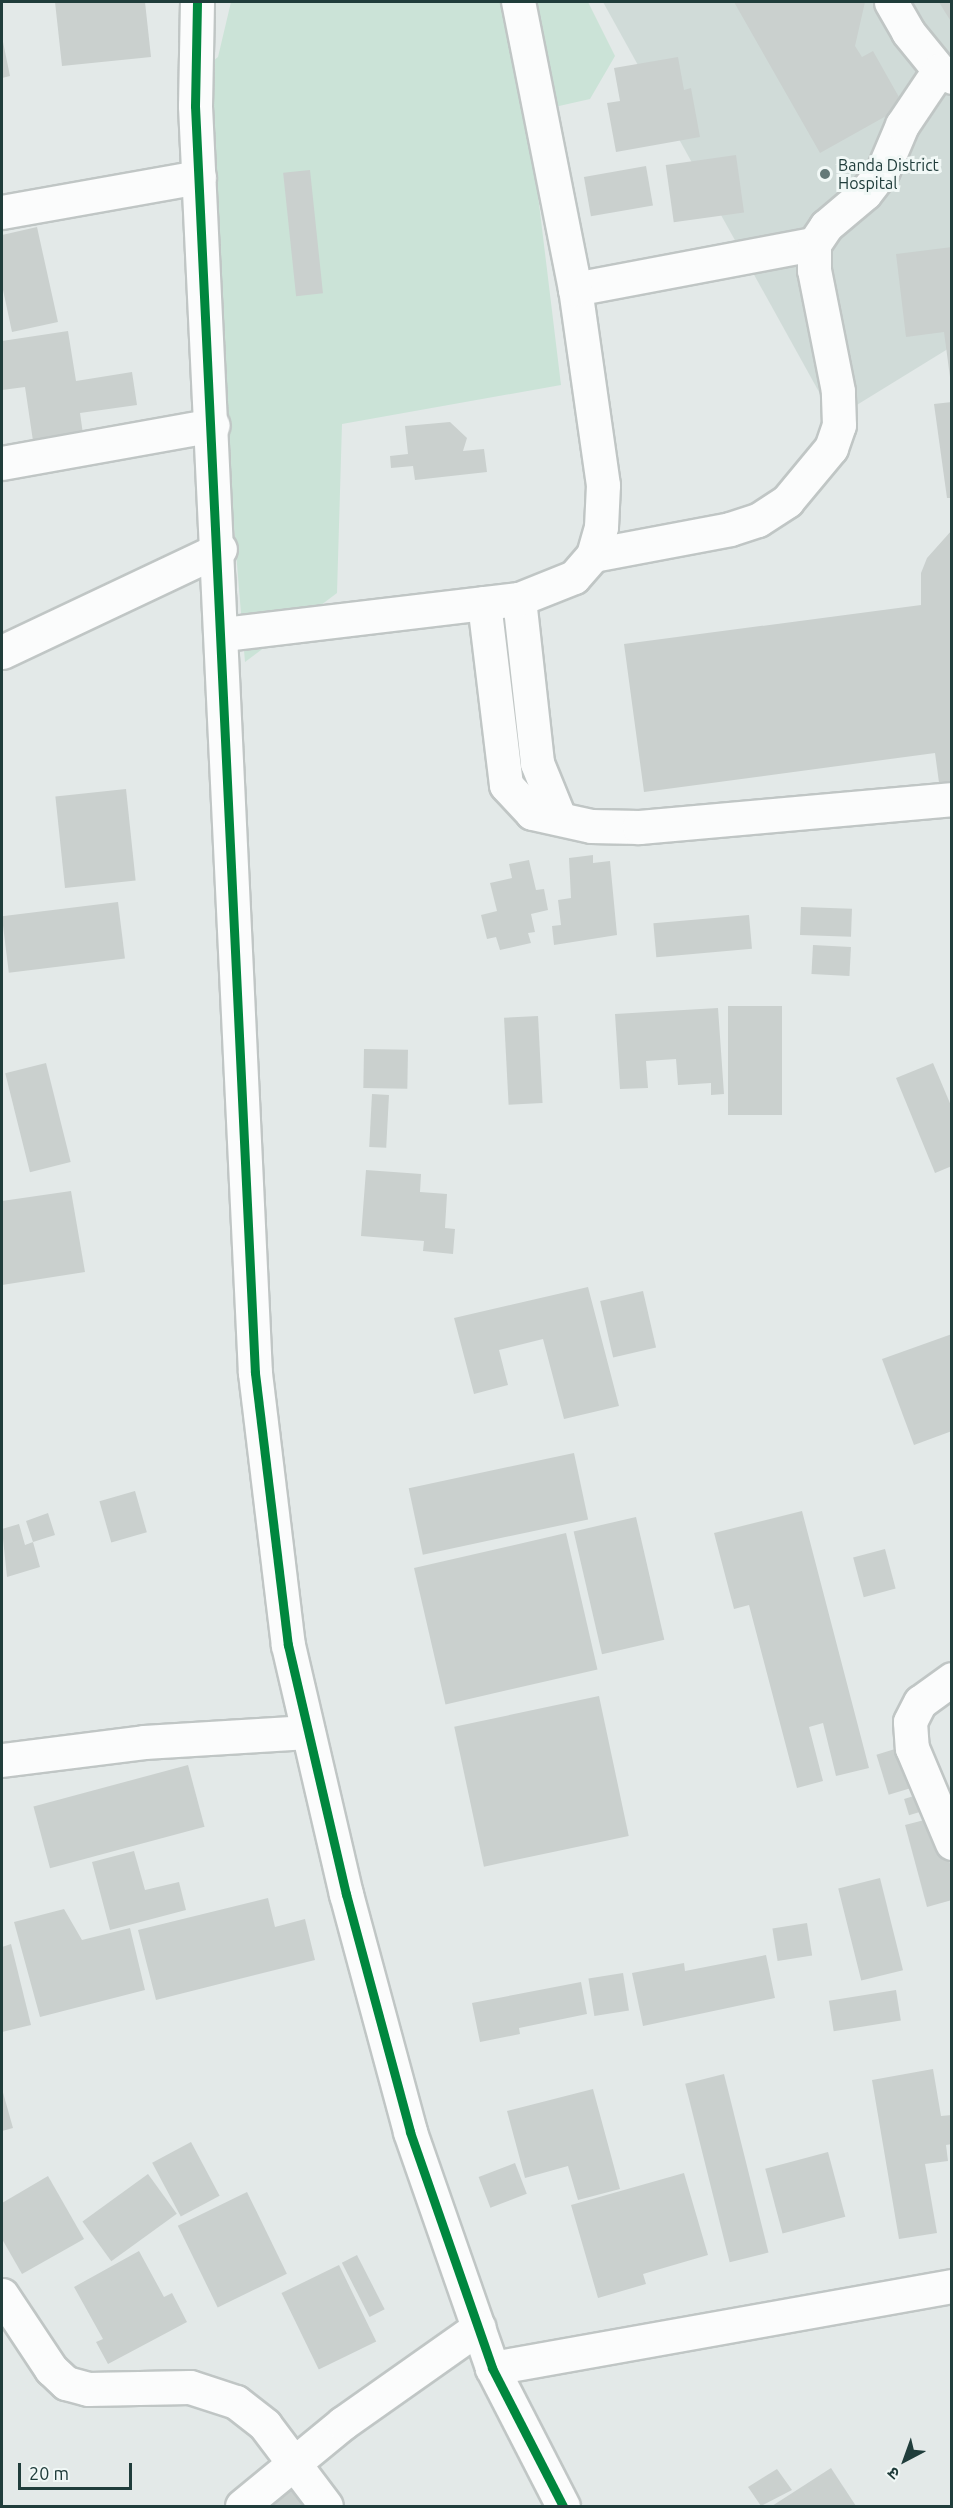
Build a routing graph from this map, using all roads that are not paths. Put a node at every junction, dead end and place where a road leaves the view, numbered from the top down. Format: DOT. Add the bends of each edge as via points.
graph roads {
  1 [pos="197,2"];
  2 [pos="518,2"];
  3 [pos="891,2"];
  4 [pos="945,74"];
  5 [pos="199,177"];
  6 [pos="2,212"];
  7 [pos="814,244"];
  8 [pos="575,289"];
  9 [pos="213,425"];
  10 [pos="2,463"];
  11 [pos="220,549"];
  12 [pos="593,555"];
  13 [pos="519,599"];
  14 [pos="484,603"];
  15 [pos="224,634"];
  16 [pos="2,652"];
  17 [pos="951,799"];
  18 [pos="559,817"];
  19 [pos="951,1679"];
  20 [pos="308,1732"];
  21 [pos="2,1760"];
  22 [pos="951,1843"];
  23 [pos="951,2286"];
  24 [pos="2,2295"];
  25 [pos="478,2327"];
  26 [pos="492,2368"];
  27 [pos="297,2463"];
  28 [pos="242,2506"];
  29 [pos="326,2506"];
  30 [pos="563,2506"];
  1 -- 5 [label="street"];
  2 -- 8 [label="street"];
  3 -- 4 [label="street" via="908,32"];
  4 -- 7 [label="street" via="902,125 883,170 865,193 826,226"];
  5 -- 6 [label="street"];
  5 -- 9 [label="street"];
  7 -- 8 [label="street"];
  7 -- 12 [label="street" via="814,270 838,391 839,425 831,448 787,501 758,520"];
  8 -- 12 [label="street" via="603,484 601,527"];
  9 -- 10 [label="street"];
  9 -- 11 [label="street"];
  11 -- 15 [label="street"];
  11 -- 16 [label="street"];
  12 -- 13 [label="street" via="574,577"];
  13 -- 14 [label="street"];
  13 -- 18 [label="street" via="537,764"];
  14 -- 15 [label="street"];
  14 -- 18 [label="street" via="506,785 532,813"];
  15 -- 20 [label="street" via="255,1373 288,1645"];
  17 -- 18 [label="street" via="639,827 591,826"];
  19 -- 22 [label="street" via="920,1702 910,1722 912,1748"];
  20 -- 21 [label="street" via="144,1742"];
  20 -- 25 [label="street" via="346,1894 410,2132"];
  23 -- 26 [label="street"];
  24 -- 27 [label="street" via="51,2369 66,2383 88,2389 190,2387 236,2402 265,2425"];
  25 -- 26 [label="street"];
  25 -- 27 [label="street" via="343,2423"];
  26 -- 30 [label="street"];
  27 -- 28 [label="street"];
  27 -- 29 [label="street"];
}
